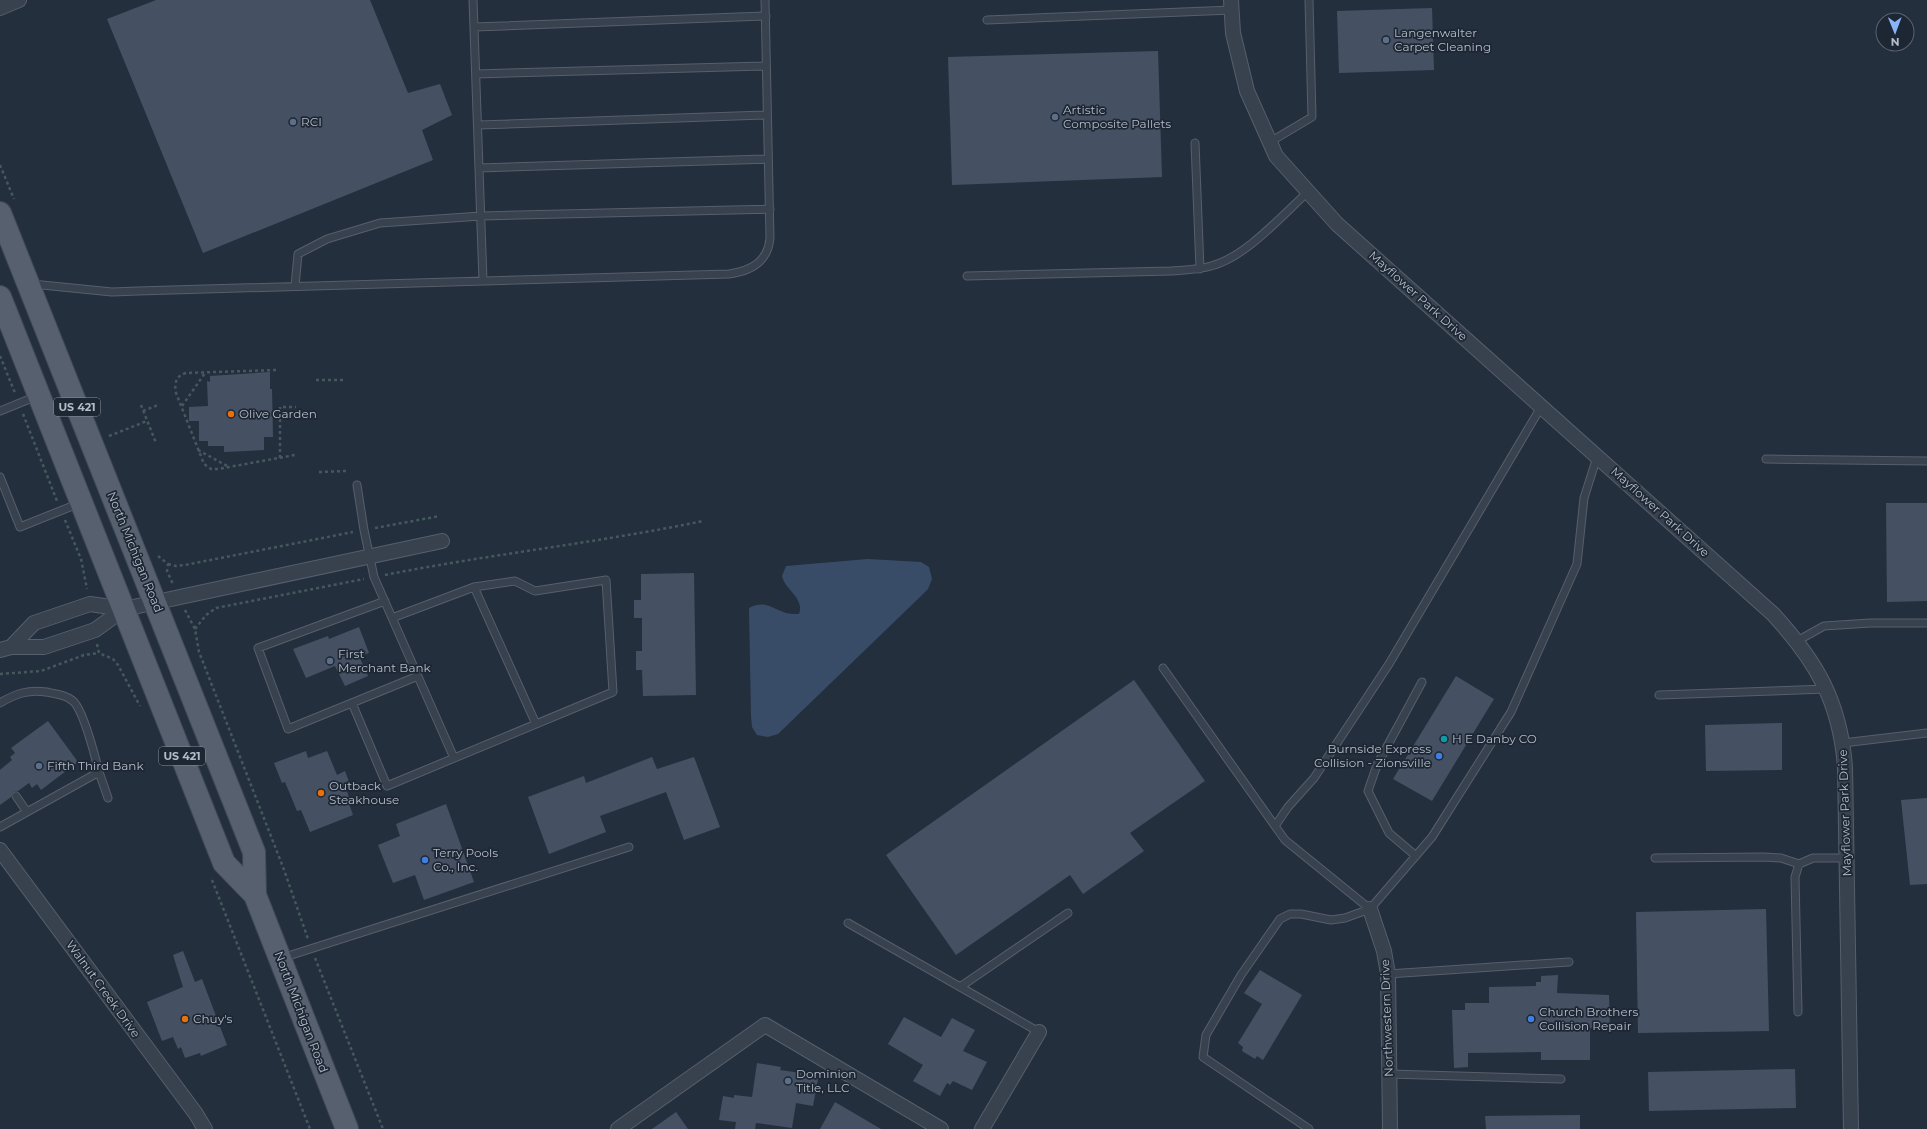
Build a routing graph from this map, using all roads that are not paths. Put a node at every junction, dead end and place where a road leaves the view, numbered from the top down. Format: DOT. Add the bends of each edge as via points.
graph roads {
  1 [pos="19,0"];
  2 [pos="473,0"];
  3 [pos="765,0"];
  4 [pos="1309,0"];
  5 [pos="1231,5"];
  6 [pos="0,8"];
  7 [pos="766,16"];
  8 [pos="987,20"];
  9 [pos="474,27"];
  10 [pos="766,66"];
  11 [pos="476,74"];
  12 [pos="767,115"];
  13 [pos="478,125"];
  14 [pos="1270,142"];
  15 [pos="1195,143"];
  16 [pos="768,159"];
  17 [pos="479,168"];
  18 [pos="1308,192"];
  19 [pos="770,209"];
  20 [pos="0,213"];
  21 [pos="481,216"];
  22 [pos="1200,269"];
  23 [pos="967,276"];
  24 [pos="483,281"];
  25 [pos="28,283"];
  26 [pos="295,286"];
  27 [pos="0,297"];
  28 [pos="39,395"];
  29 [pos="1542,407"];
  30 [pos="0,411"];
  31 [pos="1597,457"];
  32 [pos="1766,459"];
  33 [pos="1927,461"];
  34 [pos="0,477"];
  35 [pos="358,485"];
  36 [pos="82,502"];
  37 [pos="442,540"];
  38 [pos="369,555"];
  39 [pos="474,587"];
  40 [pos="385,601"];
  41 [pos="154,602"];
  42 [pos="124,609"];
  43 [pos="392,618"];
  44 [pos="1927,623"];
  45 [pos="1797,641"];
  46 [pos="5,648"];
  47 [pos="1163,668"];
  48 [pos="418,676"];
  49 [pos="1422,682"];
  50 [pos="1826,690"];
  51 [pos="1659,695"];
  52 [pos="0,703"];
  53 [pos="352,703"];
  54 [pos="536,724"];
  55 [pos="1927,733"];
  56 [pos="1843,743"];
  57 [pos="454,758"];
  58 [pos="99,772"];
  59 [pos="16,796"];
  60 [pos="108,798"];
  61 [pos="27,812"];
  62 [pos="1275,826"];
  63 [pos="0,827"];
  64 [pos="629,847"];
  65 [pos="0,850"];
  66 [pos="1416,856"];
  67 [pos="1655,858"];
  68 [pos="1847,858"];
  69 [pos="1799,864"];
  70 [pos="255,895"];
  71 [pos="1370,909"];
  72 [pos="1068,913"];
  73 [pos="848,923"];
  74 [pos="280,959"];
  75 [pos="1569,962"];
  76 [pos="1388,974"];
  77 [pos="960,986"];
  78 [pos="1798,1012"];
  79 [pos="1039,1032"];
  80 [pos="1389,1074"];
  81 [pos="1561,1079"];
  82 [pos="345,1128"];
  83 [pos="205,1129"];
  84 [pos="618,1129"];
  85 [pos="941,1129"];
  86 [pos="982,1129"];
  87 [pos="1309,1129"];
  88 [pos="1390,1129"];
  89 [pos="1851,1129"];
  1 -- 6 [label="street"];
  2 -- 9 [label="lane"];
  3 -- 7 [label="lane"];
  4 -- 14 [label="lane" via="1312,117"];
  5 -- 8 [label="lane"];
  5 -- 14 [label="street, Mayflower Park Drive" via="1233,33 1247,91"];
  7 -- 9 [label="lane"];
  7 -- 10 [label="lane"];
  9 -- 11 [label="lane"];
  10 -- 11 [label="lane"];
  10 -- 12 [label="lane"];
  11 -- 13 [label="lane"];
  12 -- 13 [label="lane"];
  12 -- 16 [label="lane"];
  13 -- 17 [label="lane"];
  14 -- 18 [label="street, Mayflower Park Drive" via="1276,156"];
  15 -- 22 [label="lane"];
  16 -- 17 [label="lane"];
  16 -- 19 [label="lane"];
  17 -- 21 [label="lane"];
  18 -- 22 [label="lane" via="1241,252 1226,261"];
  18 -- 29 [label="street, Mayflower Park Drive" via="1337,224"];
  19 -- 21 [label="lane"];
  19 -- 24 [label="lane" via="768,252 758,264 739,273"];
  20 -- 25 [label="main road, North Michigan Road / US 421"];
  21 -- 24 [label="lane"];
  21 -- 26 [label="lane" via="380,223 326,240 298,254"];
  22 -- 23 [label="lane"];
  24 -- 26 [label="lane"];
  25 -- 26 [label="lane" via="112,292"];
  25 -- 41 [label="main road, North Michigan Road / US 421"];
  27 -- 28 [label="main road, North Michigan Road / US 421"];
  28 -- 30 [label="lane"];
  28 -- 36 [label="main road, North Michigan Road / US 421"];
  29 -- 31 [label="street, Mayflower Park Drive"];
  29 -- 62 [label="lane" via="1389,664 1314,778"];
  31 -- 45 [label="street, Mayflower Park Drive" via="1773,614"];
  31 -- 66 [label="lane" via="1584,498 1577,564 1511,712 1432,837"];
  32 -- 33 [label="lane"];
  34 -- 36 [label="lane" via="20,527"];
  35 -- 38 [label="lane"];
  36 -- 42 [label="main road, North Michigan Road / US 421"];
  37 -- 38 [label="street"];
  38 -- 40 [label="lane" via="374,577"];
  38 -- 41 [label="street"];
  39 -- 43 [label="lane"];
  39 -- 54 [label="lane"];
  39 -- 54 [label="lane" via="515,581 535,591 606,580 613,692"];
  40 -- 43 [label="lane"];
  40 -- 53 [label="lane" via="258,648 288,729"];
  41 -- 42 [label="street"];
  41 -- 70 [label="main road, North Michigan Road / US 421" via="254,852"];
  42 -- 46 [label="street" via="95,630 44,647"];
  42 -- 46 [label="street" via="90,604 34,624"];
  42 -- 70 [label="main road, North Michigan Road / US 421" via="224,863"];
  43 -- 48 [label="lane"];
  44 -- 45 [label="lane" via="1824,626"];
  45 -- 50 [label="street, Mayflower Park Drive" via="1814,664"];
  47 -- 62 [label="lane"];
  48 -- 53 [label="lane"];
  48 -- 57 [label="lane"];
  49 -- 66 [label="lane" via="1377,765 1368,791 1389,833"];
  50 -- 51 [label="lane"];
  50 -- 56 [label="street, Mayflower Park Drive"];
  52 -- 58 [label="lane" via="14,694 27,691 65,696 75,703 86,727"];
  53 -- 57 [label="lane" via="387,786"];
  54 -- 57 [label="lane"];
  55 -- 56 [label="lane"];
  56 -- 68 [label="street, Mayflower Park Drive"];
  58 -- 60 [label="lane"];
  58 -- 61 [label="lane"];
  59 -- 61 [label="lane"];
  61 -- 63 [label="lane"];
  62 -- 71 [label="lane" via="1285,840"];
  64 -- 74 [label="lane"];
  65 -- 83 [label="street, Walnut Creek Drive"];
  66 -- 71 [label="lane"];
  67 -- 69 [label="lane" via="1764,856"];
  68 -- 69 [label="lane" via="1812,858"];
  68 -- 89 [label="street, Mayflower Park Drive"];
  69 -- 78 [label="lane" via="1795,877"];
  70 -- 74 [label="main road, North Michigan Road / US 421"];
  71 -- 76 [label="street, Northwestern Drive" via="1384,950"];
  71 -- 87 [label="lane" via="1331,920 1300,914 1290,914 1280,919 1241,975 1206,1035 1203,1057"];
  72 -- 77 [label="lane"];
  73 -- 77 [label="lane"];
  74 -- 82 [label="main road, North Michigan Road / US 421"];
  75 -- 76 [label="lane"];
  76 -- 80 [label="street, Northwestern Drive"];
  77 -- 79 [label="lane"];
  79 -- 86 [label="street"];
  80 -- 81 [label="lane"];
  80 -- 88 [label="street, Northwestern Drive"];
  84 -- 85 [label="street" via="765,1025"];
}
